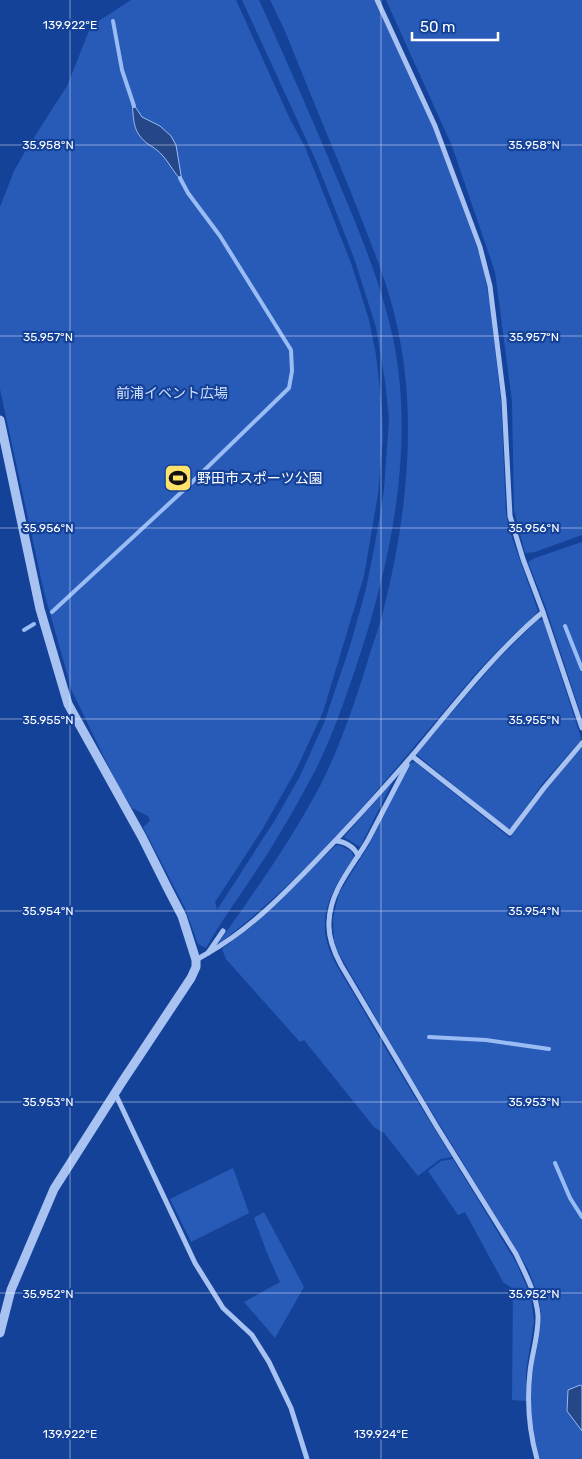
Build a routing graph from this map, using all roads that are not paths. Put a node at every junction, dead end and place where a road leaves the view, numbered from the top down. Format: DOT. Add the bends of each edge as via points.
graph roads {
  1 [pos="377,0"];
  2 [pos="0,420"];
  3 [pos="543,612"];
  4 [pos="582,728"];
  5 [pos="582,743"];
  6 [pos="412,756"];
  7 [pos="335,841"];
  8 [pos="358,856"];
  9 [pos="223,931"];
  10 [pos="208,953"];
  11 [pos="196,960"];
  12 [pos="115,1092"];
  13 [pos="0,1332"];
  14 [pos="307,1459"];
  15 [pos="537,1459"];
  1 -- 3 [label="street" via="435,126 480,247 490,286 504,400 510,516"];
  2 -- 11 [label="street" via="40,609 68,704 172,896"];
  3 -- 4 [label="street"];
  3 -- 6 [label="street" via="484,668"];
  5 -- 6 [label="street" via="510,834"];
  6 -- 7 [label="street"];
  6 -- 8 [label="street"];
  7 -- 8 [label="street" via="354,849"];
  7 -- 10 [label="street" via="263,913 229,941"];
  8 -- 15 [label="street" via="334,898 329,922 333,947 526,1275 538,1316 529,1397 532,1442"];
  9 -- 10 [label="street"];
  10 -- 11 [label="street"];
  11 -- 12 [label="street" via="191,978"];
  12 -- 13 [label="street" via="54,1189 11,1290"];
  12 -- 14 [label="street" via="195,1263 223,1308 252,1334 269,1362 291,1408"];
}
